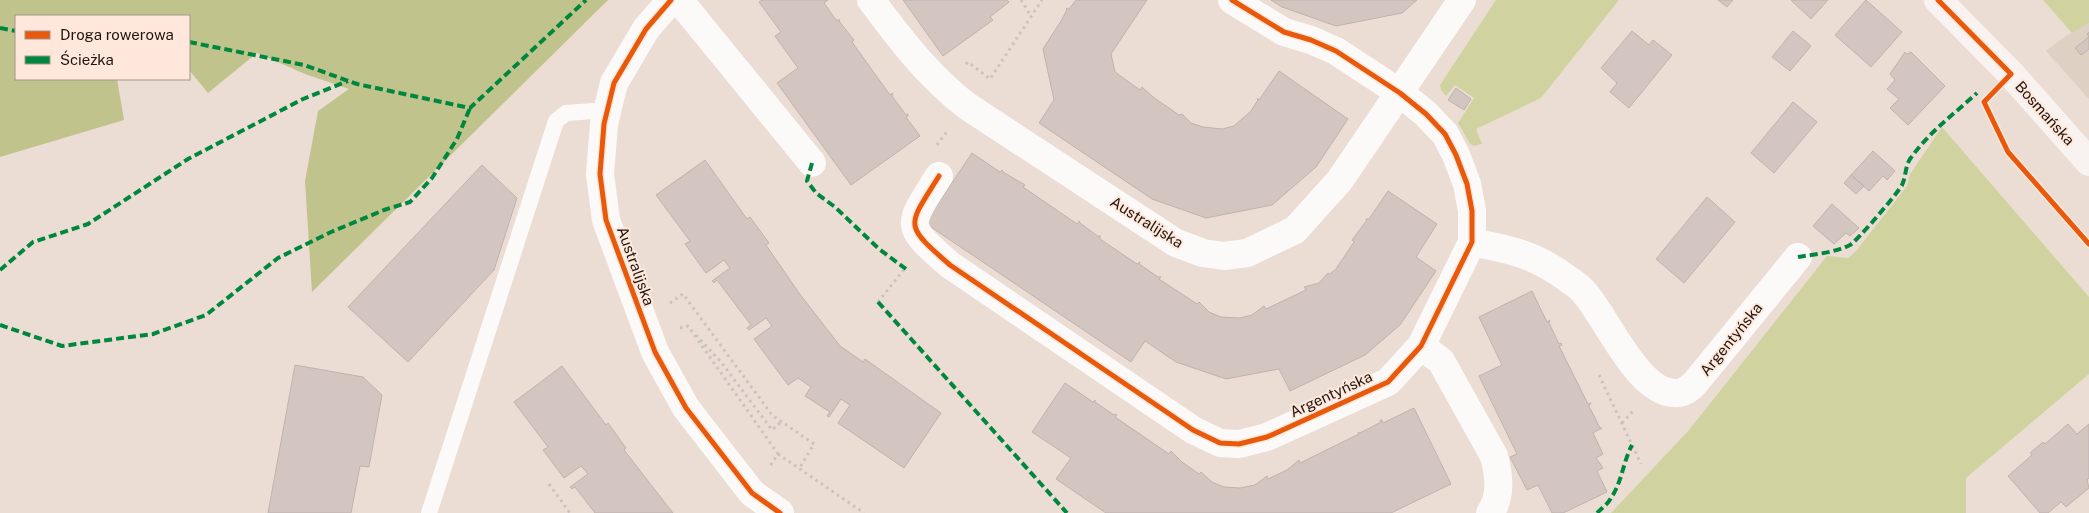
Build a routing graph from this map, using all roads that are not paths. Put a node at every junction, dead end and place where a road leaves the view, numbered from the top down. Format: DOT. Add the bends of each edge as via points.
graph roads {
  1 [pos="671,0"];
  2 [pos="679,0"];
  3 [pos="871,0"];
  4 [pos="1232,0"];
  5 [pos="1462,0"];
  6 [pos="1938,0"];
  7 [pos="1400,93"];
  8 [pos="607,110"];
  9 [pos="2089,162"];
  10 [pos="812,163"];
  11 [pos="939,176"];
  12 [pos="1472,242"];
  13 [pos="1798,257"];
  14 [pos="1421,346"];
  15 [pos="429,513"];
  16 [pos="780,513"];
  17 [pos="1490,513"];
  1 -- 8 [label="street, Australijska" via="646,29 614,82"];
  2 -- 10 [label="street"];
  3 -- 7 [label="street, Australijska" via="922,65 947,91 1176,243 1203,253 1224,256 1247,253 1295,230 1340,180"];
  4 -- 7 [label="street, Argentyńska" via="1284,32 1336,51"];
  5 -- 7 [label="street, Australijska"];
  6 -- 9 [label="street, Bosmańska" via="2011,74"];
  7 -- 12 [label="street, Argentyńska" via="1445,134 1456,155 1467,184"];
  8 -- 15 [label="lane" via="566,113 556,121"];
  8 -- 16 [label="street, Australijska" via="600,174 606,220 655,352 686,408 752,493"];
  11 -- 14 [label="street, Argentyńska" via="915,215 915,231 927,245 950,265 1185,424 1220,443 1239,444 1267,438 1388,382"];
  12 -- 13 [label="street, Argentyńska" via="1517,251 1548,264 1583,290 1641,375 1656,388 1672,393 1685,391 1695,383"];
  12 -- 14 [label="street, Argentyńska"];
  14 -- 17 [label="street" via="1441,361 1494,456 1498,494"];
}
